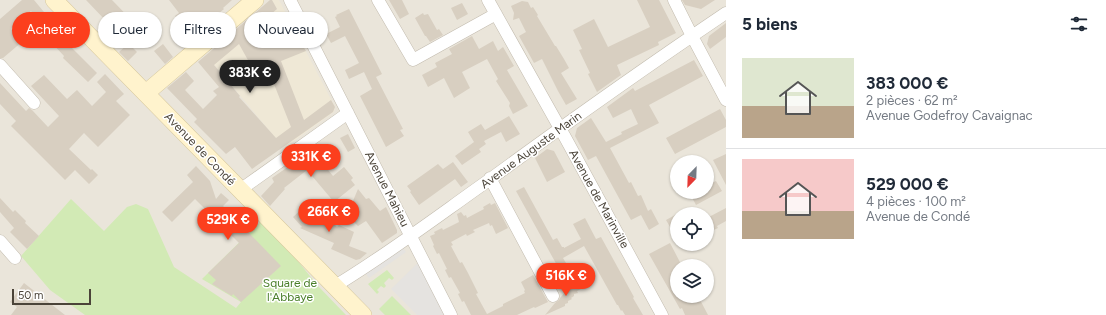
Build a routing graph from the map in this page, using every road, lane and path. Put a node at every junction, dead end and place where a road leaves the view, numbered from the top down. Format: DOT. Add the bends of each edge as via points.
graph roads {
  1 [pos="54,0"];
  2 [pos="255,0"];
  3 [pos="290,0"];
  4 [pos="378,0"];
  5 [pos="488,0"];
  6 [pos="674,0"];
  7 [pos="726,12"];
  8 [pos="496,14"];
  9 [pos="692,36"];
  10 [pos="0,65"];
  11 [pos="146,99"];
  12 [pos="726,100"];
  13 [pos="34,103"];
  14 [pos="348,113"];
  15 [pos="560,128"];
  16 [pos="490,178"];
  17 [pos="240,190"];
  18 [pos="411,235"];
  19 [pos="0,241"];
  20 [pos="15,258"];
  21 [pos="335,286"];
  22 [pos="553,296"];
  23 [pos="363,315"];
  24 [pos="451,315"];
  25 [pos="662,315"];
  1 -- 11 [label="street, Avenue de Condé"];
  2 -- 11 [label="street"];
  3 -- 14 [label="street, Avenue Mahieu"];
  4 -- 8 [label="street" via="413,60"];
  5 -- 8 [label="street, Avenue de Marinville"];
  6 -- 9 [label="street"];
  7 -- 9 [label="street, Avenue Auguste Marin"];
  8 -- 15 [label="street, Avenue de Marinville"];
  9 -- 12 [label="street"];
  9 -- 15 [label="street, Avenue Auguste Marin"];
  10 -- 13 [label="street"];
  11 -- 17 [label="street, Avenue de Condé"];
  14 -- 17 [label="street"];
  14 -- 18 [label="street, Avenue Mahieu"];
  15 -- 16 [label="street, Avenue Auguste Marin"];
  15 -- 25 [label="street, Avenue de Marinville"];
  16 -- 18 [label="street, Avenue Auguste Marin"];
  16 -- 22 [label="street"];
  17 -- 21 [label="street, Avenue de Condé"];
  18 -- 21 [label="street, Avenue Auguste Marin"];
  18 -- 24 [label="street, Avenue Mahieu"];
  19 -- 20 [label="street"];
  21 -- 23 [label="street, Avenue de Condé"];
}
